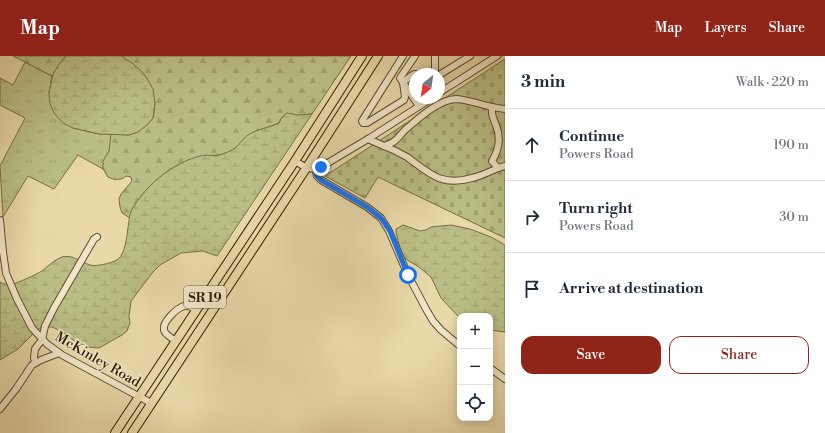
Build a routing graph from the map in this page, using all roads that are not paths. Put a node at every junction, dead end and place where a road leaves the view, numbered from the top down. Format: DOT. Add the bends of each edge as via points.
graph roads {
  1 [pos="362,56"];
  2 [pos="378,56"];
  3 [pos="403,56"];
  4 [pos="415,56"];
  5 [pos="437,56"];
  6 [pos="470,56"];
  7 [pos="497,56"];
  8 [pos="436,68"];
  9 [pos="445,71"];
  10 [pos="409,78"];
  11 [pos="403,82"];
  12 [pos="409,89"];
  13 [pos="445,89"];
  14 [pos="422,104"];
  15 [pos="419,106"];
  16 [pos="492,107"];
  17 [pos="505,109"];
  18 [pos="368,139"];
  19 [pos="384,146"];
  20 [pos="295,161"];
  21 [pos="505,166"];
  22 [pos="311,168"];
  23 [pos="498,168"];
  24 [pos="0,220"];
  25 [pos="97,237"];
  26 [pos="196,310"];
  27 [pos="42,340"];
  28 [pos="176,341"];
  29 [pos="457,343"];
  30 [pos="59,353"];
  31 [pos="35,363"];
  32 [pos="493,370"];
  33 [pos="505,379"];
  34 [pos="139,396"];
  35 [pos="151,403"];
  36 [pos="0,408"];
  37 [pos="115,433"];
  38 [pos="132,433"];
  1 -- 20 [label="main road, SR 19"];
  2 -- 22 [label="main road, SR 19"];
  3 -- 11 [label="street" via="363,123 404,100"];
  4 -- 11 [label="street" via="400,78"];
  5 -- 8 [label="street"];
  6 -- 9 [label="street"];
  7 -- 13 [label="street"];
  10 -- 11 [label="street"];
  11 -- 12 [label="street"];
  14 -- 15 [label="street"];
  15 -- 18 [label="street"];
  16 -- 17 [label="street"];
  16 -- 19 [label="street" via="457,99 435,106 395,141"];
  16 -- 23 [label="street" via="491,113 500,140 492,162"];
  18 -- 19 [label="street"];
  18 -- 22 [label="street" via="321,167"];
  19 -- 23 [label="street" via="398,152 436,178 456,181"];
  20 -- 22 [label="street"];
  20 -- 26 [label="main road, SR 19"];
  21 -- 23 [label="street"];
  22 -- 29 [label="street" via="321,180 381,218 390,231 408,275 426,309 441,330"];
  22 -- 35 [label="main road, SR 19"];
  24 -- 27 [label="street, McKinley Road" via="6,273 29,323"];
  25 -- 27 [label="street" via="54,308 45,326"];
  26 -- 28 [label="main road, SR 19"];
  26 -- 28 [label="street" via="185,306 170,316 164,331"];
  27 -- 30 [label="street, McKinley Road"];
  27 -- 31 [label="street" via="35,349"];
  28 -- 34 [label="main road, SR 19"];
  30 -- 31 [label="street"];
  30 -- 34 [label="street, McKinley Road"];
  31 -- 36 [label="street"];
  32 -- 33 [label="street"];
  34 -- 35 [label="street, McKinley Road"];
  34 -- 37 [label="main road, SR 19"];
  35 -- 38 [label="main road, SR 19"];
}
